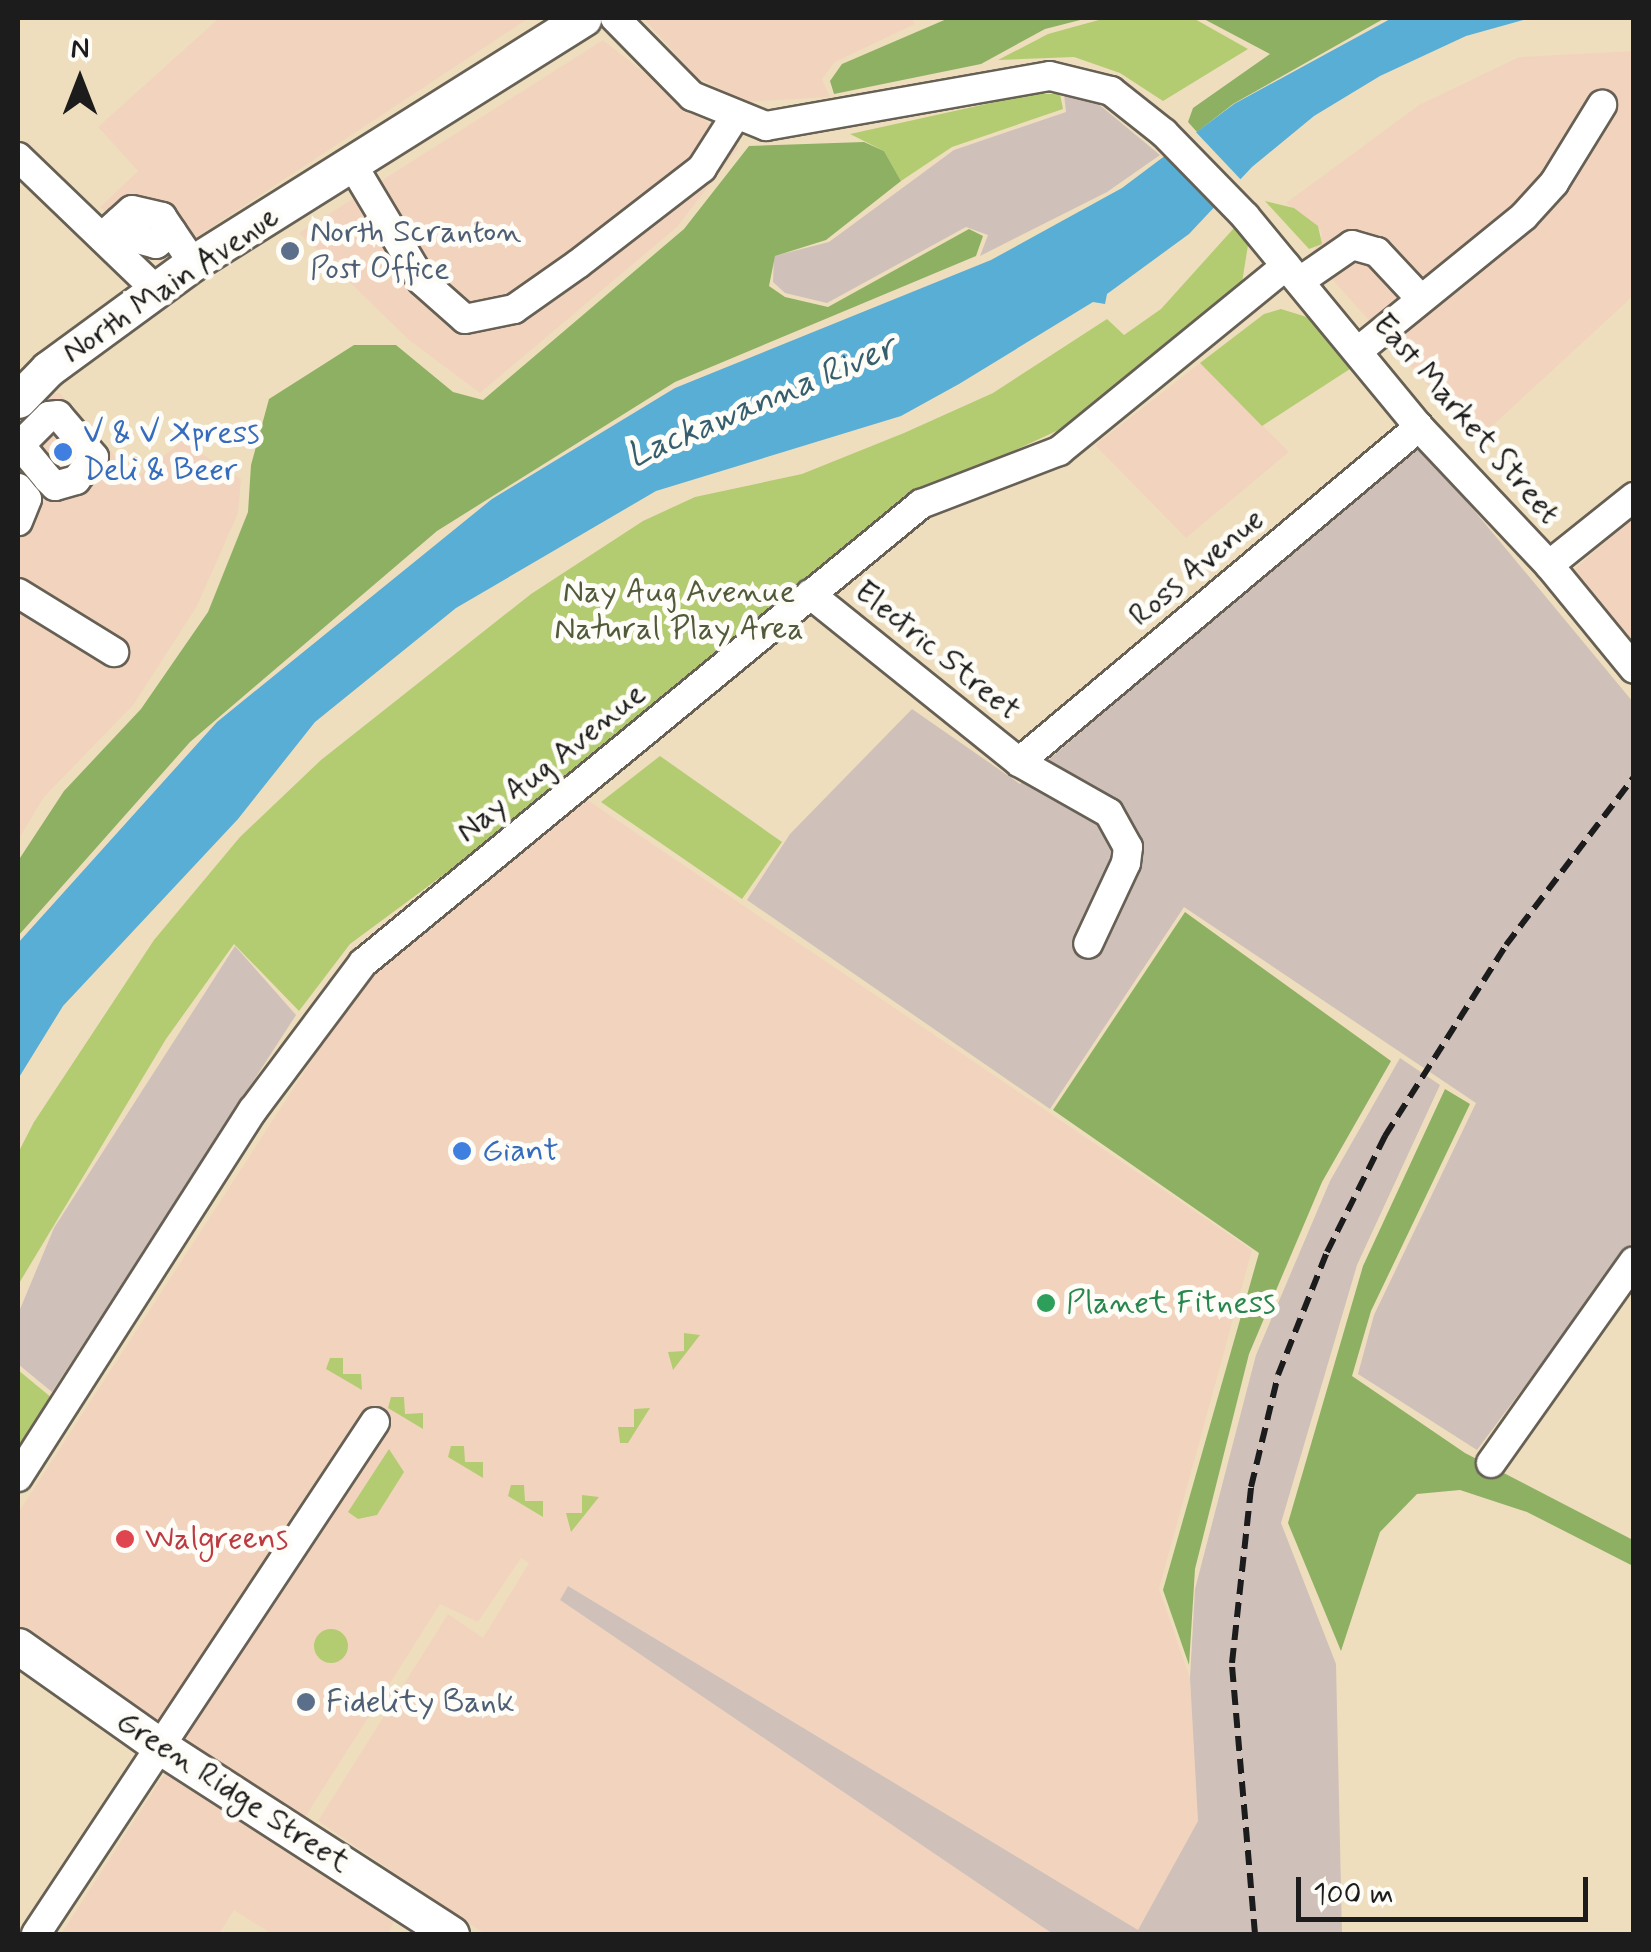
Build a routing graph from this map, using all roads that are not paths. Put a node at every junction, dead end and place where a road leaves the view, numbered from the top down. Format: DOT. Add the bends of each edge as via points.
graph roads {
  1 [pos="584,18"];
  2 [pos="615,18"];
  3 [pos="1602,105"];
  4 [pos="734,118"];
  5 [pos="18,158"];
  6 [pos="352,164"];
  7 [pos="111,229"];
  8 [pos="193,263"];
  9 [pos="1293,273"];
  10 [pos="156,289"];
  11 [pos="1422,299"];
  12 [pos="1358,350"];
  13 [pos="18,400"];
  14 [pos="1419,427"];
  15 [pos="18,446"];
  16 [pos="18,488"];
  17 [pos="1634,498"];
  18 [pos="18,521"];
  19 [pos="1549,565"];
  20 [pos="18,592"];
  21 [pos="810,594"];
  22 [pos="114,652"];
  23 [pos="1634,669"];
  24 [pos="1019,762"];
  25 [pos="1088,944"];
  26 [pos="1634,1261"];
  27 [pos="375,1422"];
  28 [pos="1491,1462"];
  29 [pos="18,1477"];
  30 [pos="18,1646"];
  31 [pos="161,1747"];
  32 [pos="430,1929"];
  33 [pos="36,1934"];
  1 -- 6 [label="main road, North Main Avenue"];
  2 -- 4 [label="street" via="692,96"];
  3 -- 11 [label="street" via="1554,183 1524,216"];
  4 -- 6 [label="street" via="702,168 578,264 514,308 465,319 422,281"];
  4 -- 9 [label="street, East Market Street" via="796,124 1050,76 1112,91 1164,133"];
  5 -- 7 [label="street"];
  6 -- 8 [label="main road, North Main Avenue"];
  7 -- 8 [label="street" via="132,210 162,217"];
  7 -- 10 [label="street"];
  8 -- 10 [label="main road, North Main Avenue"];
  9 -- 11 [label="street, Nay Aug Avenue" via="1352,245 1377,252"];
  9 -- 12 [label="street, East Market Street"];
  9 -- 21 [label="street, Nay Aug Avenue" via="1059,451 922,504"];
  10 -- 13 [label="main road, North Main Avenue"];
  11 -- 12 [label="street"];
  12 -- 14 [label="street, East Market Street"];
  14 -- 19 [label="street, East Market Street"];
  14 -- 24 [label="street, Ross Avenue"];
  15 -- 15 [label="street" via="49,416 58,416 94,457 76,480 55,486"];
  16 -- 18 [label="street" via="28,499"];
  17 -- 19 [label="street"];
  19 -- 23 [label="street, East Market Street"];
  20 -- 22 [label="street"];
  21 -- 24 [label="street, Electric Street"];
  21 -- 29 [label="street, Nay Aug Avenue" via="363,962 252,1110"];
  24 -- 25 [label="street, Electric Street" via="1100,807 1122,830 1126,863"];
  26 -- 28 [label="street"];
  27 -- 31 [label="street"];
  30 -- 31 [label="main road, Green Ridge Street"];
  31 -- 32 [label="main road, Green Ridge Street"];
  31 -- 33 [label="street"];
}
